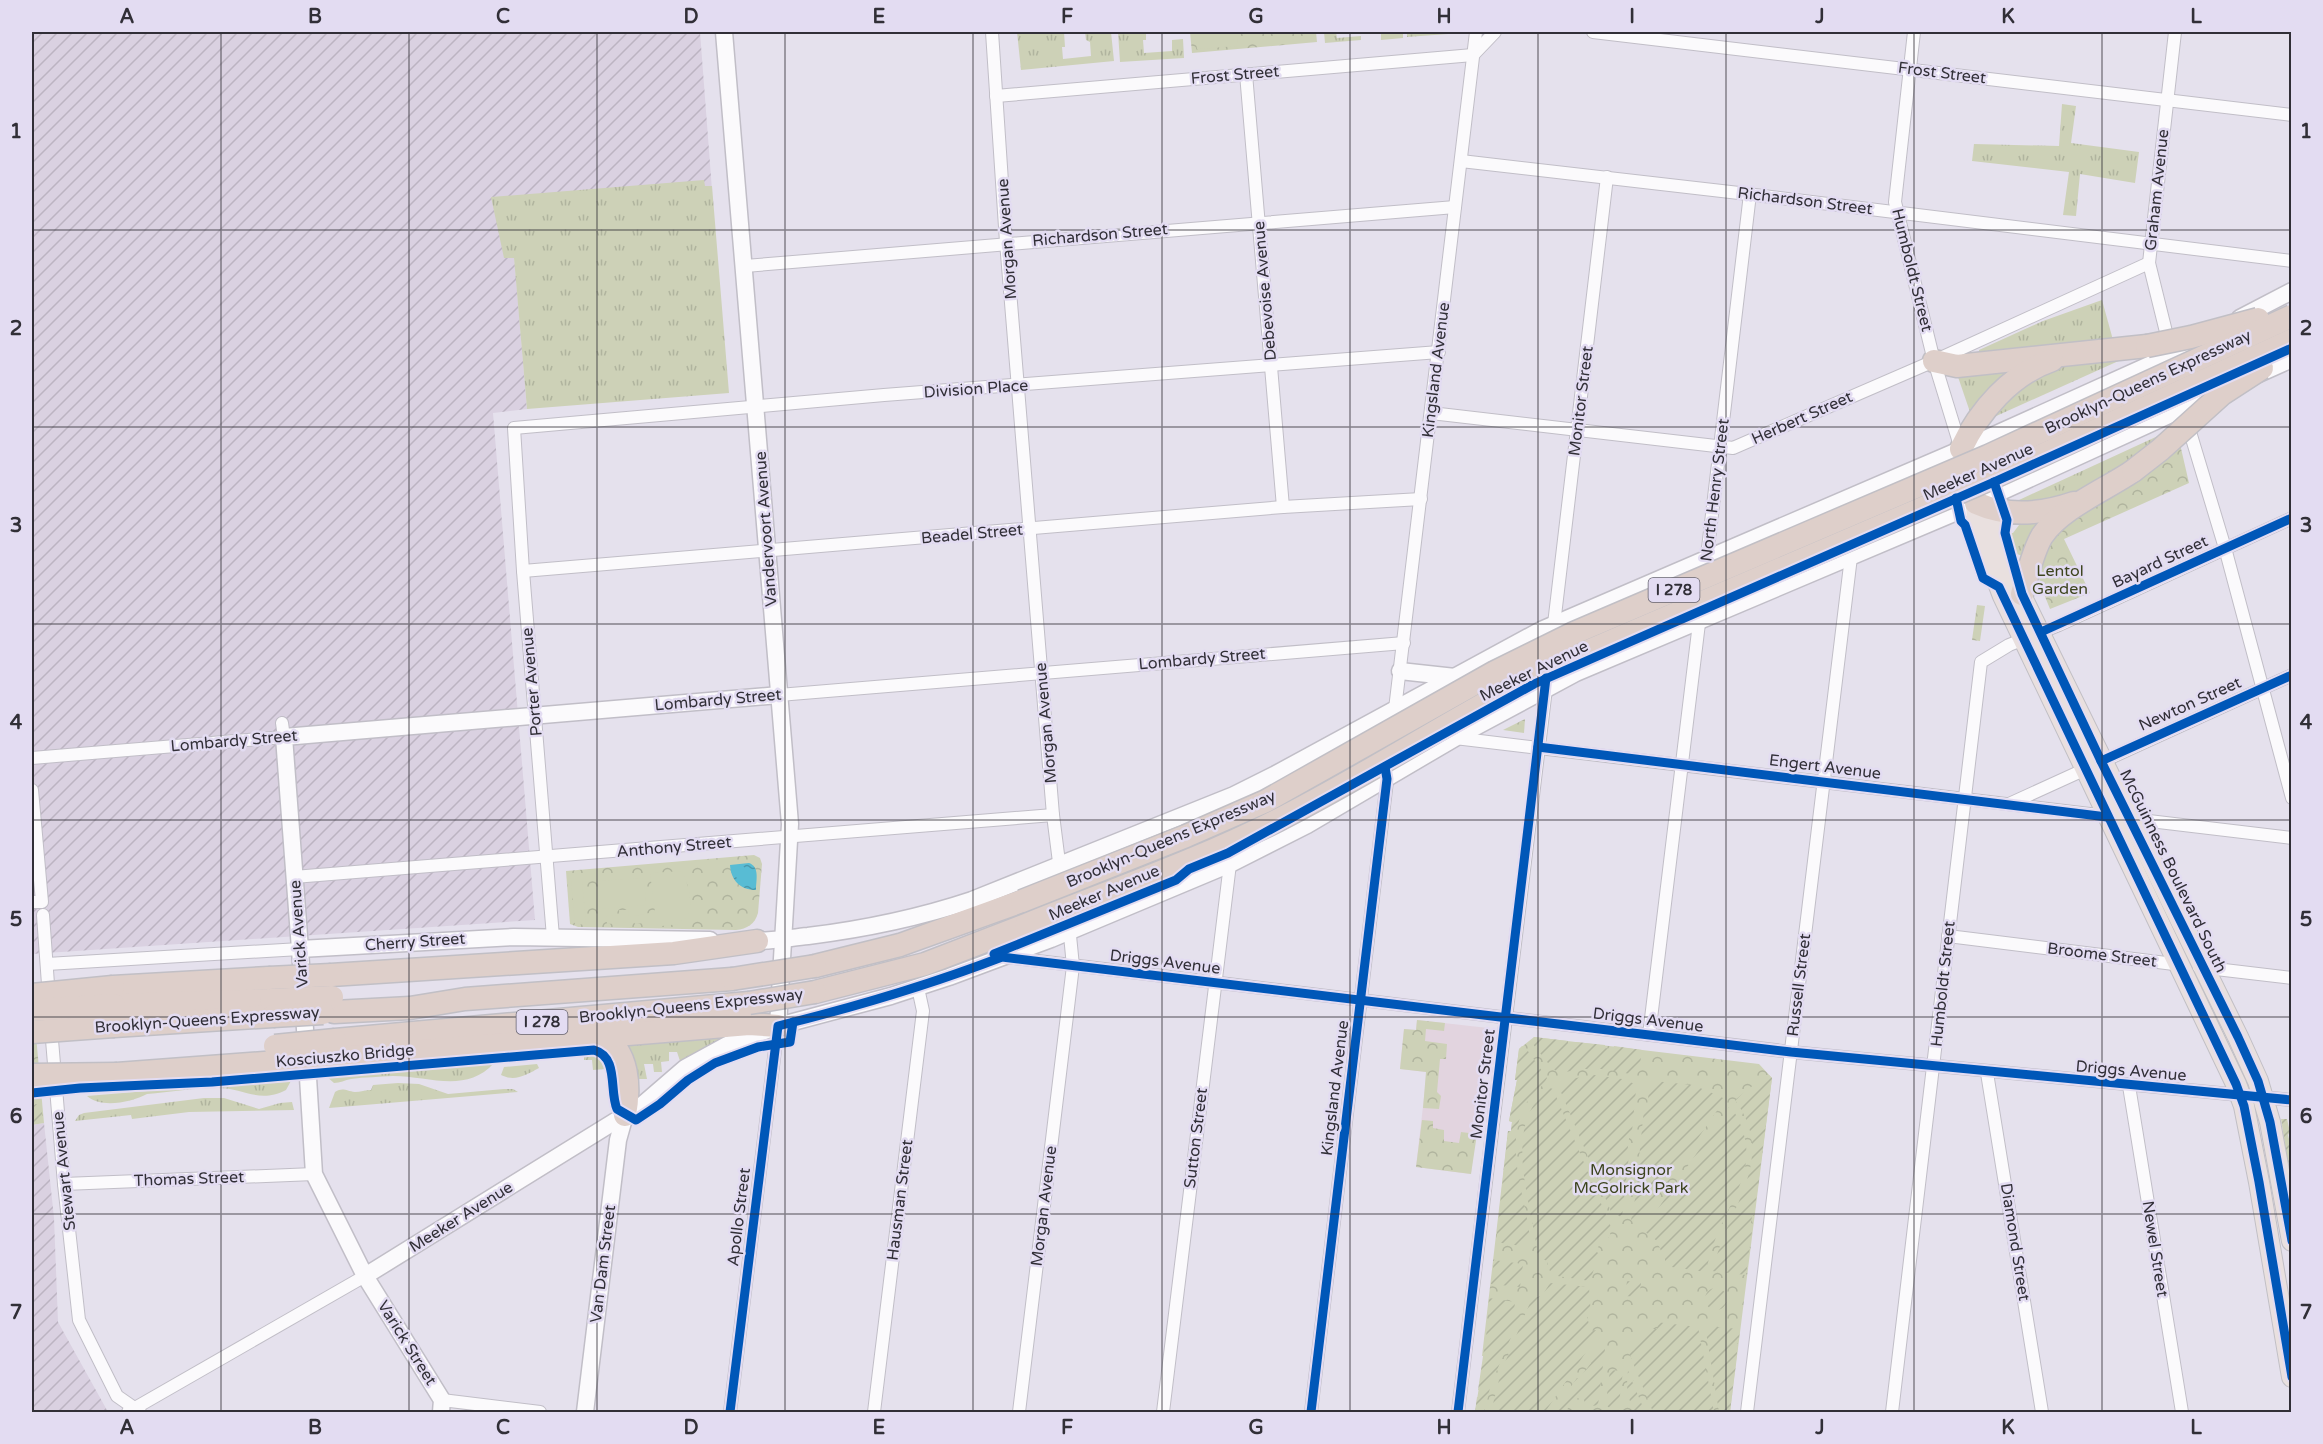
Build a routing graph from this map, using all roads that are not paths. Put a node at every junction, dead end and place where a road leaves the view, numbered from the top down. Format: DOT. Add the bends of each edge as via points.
graph roads {
  1 [pos="724,32"];
  2 [pos="992,32"];
  3 [pos="1476,32"];
  4 [pos="1496,32"];
  5 [pos="1593,32"];
  6 [pos="1914,32"];
  7 [pos="2175,32"];
  8 [pos="1473,55"];
  9 [pos="1910,69"];
  10 [pos="1246,74"];
  11 [pos="996,96"];
  12 [pos="2167,100"];
  13 [pos="2292,115"];
  14 [pos="1461,161"];
  15 [pos="1607,177"];
  16 [pos="1750,194"];
  17 [pos="1455,207"];
  18 [pos="1897,212"];
  19 [pos="1259,222"];
  20 [pos="1006,242"];
  21 [pos="2150,244"];
  22 [pos="2292,261"];
  23 [pos="2149,263"];
  24 [pos="745,266"];
  25 [pos="2292,291"];
  26 [pos="2292,309"];
  27 [pos="2292,316"];
  28 [pos="2292,340"];
  29 [pos="2292,347"];
  30 [pos="1438,352"];
  31 [pos="2078,353"];
  32 [pos="2172,355"];
  33 [pos="2292,359"];
  34 [pos="1934,361"];
  35 [pos="1271,365"];
  36 [pos="1019,386"];
  37 [pos="757,407"];
  38 [pos="2184,408"];
  39 [pos="1431,413"];
  40 [pos="514,428"];
  41 [pos="1577,430"];
  42 [pos="1720,447"];
  43 [pos="1961,449"];
  44 [pos="2091,497"];
  45 [pos="1421,499"];
  46 [pos="1976,503"];
  47 [pos="1283,507"];
  48 [pos="2292,518"];
  49 [pos="1030,529"];
  50 [pos="2225,548"];
  51 [pos="768,551"];
  52 [pos="1851,557"];
  53 [pos="1707,560"];
  54 [pos="523,571"];
  55 [pos="2022,594"];
  56 [pos="1700,621"];
  57 [pos="1554,624"];
  58 [pos="2032,636"];
  59 [pos="1404,644"];
  60 [pos="1981,662"];
  61 [pos="1400,671"];
  62 [pos="1042,672"];
  63 [pos="2292,675"];
  64 [pos="1456,677"];
  65 [pos="2263,688"];
  66 [pos="1546,689"];
  67 [pos="779,695"];
  68 [pos="1395,709"];
  69 [pos="535,715"];
  70 [pos="283,730"];
  71 [pos="1455,738"];
  72 [pos="1538,747"];
  73 [pos="32,758"];
  74 [pos="1681,765"];
  75 [pos="2093,765"];
  76 [pos="1386,779"];
  77 [pos="1823,782"];
  78 [pos="32,790"];
  79 [pos="2292,798"];
  80 [pos="1965,799"];
  81 [pos="2007,804"];
  82 [pos="1053,815"];
  83 [pos="2107,818"];
  84 [pos="2132,819"];
  85 [pos="789,837"];
  86 [pos="2292,838"];
  87 [pos="547,858"];
  88 [pos="1059,864"];
  89 [pos="1230,864"];
  90 [pos="294,878"];
  91 [pos="37,902"];
  92 [pos="43,915"];
  93 [pos="1071,930"];
  94 [pos="553,936"];
  95 [pos="1948,936"];
  96 [pos="783,939"];
  97 [pos="757,941"];
  98 [pos="300,949"];
  99 [pos="1002,957"];
  100 [pos="47,964"];
  101 [pos="2180,964"];
  102 [pos="1073,966"];
  103 [pos="2204,967"];
  104 [pos="2292,978"];
  105 [pos="1215,983"];
  106 [pos="918,988"];
  107 [pos="32,995"];
  108 [pos="332,995"];
  109 [pos="1361,1000"];
  110 [pos="114,1006"];
  111 [pos="32,1010"];
  112 [pos="1506,1018"];
  113 [pos="778,1026"];
  114 [pos="32,1032"];
  115 [pos="602,1035"];
  116 [pos="1649,1035"];
  117 [pos="336,1049"];
  118 [pos="1791,1052"];
  119 [pos="1934,1067"];
  120 [pos="1987,1072"];
  121 [pos="32,1073"];
  122 [pos="2129,1086"];
  123 [pos="2240,1096"];
  124 [pos="2263,1098"];
  125 [pos="2292,1100"];
  126 [pos="625,1115"];
  127 [pos="314,1173"];
  128 [pos="64,1184"];
  129 [pos="2290,1217"];
  130 [pos="2292,1241"];
  131 [pos="365,1276"];
  132 [pos="2292,1377"];
  133 [pos="441,1406"];
  134 [pos="134,1411"];
  135 [pos="540,1413"];
  136 [pos="585,1413"];
  137 [pos="730,1413"];
  138 [pos="874,1413"];
  139 [pos="1019,1413"];
  140 [pos="1163,1413"];
  141 [pos="1311,1413"];
  142 [pos="1458,1413"];
  143 [pos="1747,1413"];
  144 [pos="1892,1413"];
  145 [pos="2042,1413"];
  146 [pos="2182,1413"];
  1 -- 24 [label="main road, Vandervoort Avenue"];
  2 -- 11 [label="street, Morgan Avenue"];
  3 -- 8 [label="street, Kingsland Avenue"];
  4 -- 8 [label="street"];
  5 -- 9 [label="street, Frost Street"];
  6 -- 9 [label="street, Humboldt Street"];
  7 -- 12 [label="street, Graham Avenue"];
  8 -- 10 [label="street, Frost Street"];
  8 -- 14 [label="street, Kingsland Avenue"];
  9 -- 12 [label="street, Frost Street"];
  9 -- 18 [label="street, Humboldt Street"];
  10 -- 11 [label="street, Frost Street"];
  10 -- 19 [label="street, Debevoise Avenue"];
  11 -- 20 [label="street, Morgan Avenue"];
  12 -- 13 [label="street, Frost Street"];
  12 -- 21 [label="street, Graham Avenue"];
  14 -- 15 [label="street, Richardson Street"];
  14 -- 17 [label="street, Kingsland Avenue"];
  15 -- 16 [label="street, Richardson Street"];
  15 -- 41 [label="street, Monitor Street"];
  16 -- 18 [label="street, Richardson Street"];
  16 -- 42 [label="street, North Henry Street"];
  17 -- 19 [label="street, Richardson Street"];
  17 -- 30 [label="street, Kingsland Avenue"];
  18 -- 21 [label="street, Richardson Street"];
  18 -- 34 [label="street, Humboldt Street"];
  19 -- 20 [label="street, Richardson Street"];
  19 -- 35 [label="street, Debevoise Avenue"];
  20 -- 24 [label="street, Richardson Street"];
  20 -- 36 [label="street, Morgan Avenue"];
  21 -- 22 [label="street, Richardson Street"];
  21 -- 23 [label="street, Graham Avenue"];
  23 -- 32 [label="street, Graham Avenue"];
  23 -- 34 [label="street, Herbert Street"];
  24 -- 37 [label="main road, Vandervoort Avenue"];
  25 -- 32 [label="main road, Meeker Avenue"];
  26 -- 31 [label="highway, bridge" via="2174,341"];
  27 -- 108 [label="highway, Brooklyn-Queens Expressway / I 278, bridge" via="1936,478 1574,633 1495,672 1266,801 909,943 856,958 732,979 465,999 410,994"];
  28 -- 117 [label="highway, Brooklyn-Queens Expressway / I 278, bridge" via="1979,484 1574,657 1264,827 925,964 815,992 749,1003"];
  29 -- 44 [label="highway, bridge" via="2222,394 2133,471"];
  30 -- 35 [label="street, Division Place"];
  30 -- 39 [label="street, Kingsland Avenue"];
  31 -- 34 [label="highway" via="1956,366"];
  31 -- 43 [label="highway" via="2036,367 2009,386 1977,421"];
  32 -- 38 [label="street, Graham Avenue"];
  32 -- 43 [label="main road, Meeker Avenue"];
  33 -- 38 [label="main road, Meeker Avenue"];
  34 -- 42 [label="street, Herbert Street" via="1733,448"];
  34 -- 43 [label="street, Humboldt Street"];
  35 -- 36 [label="street, Division Place"];
  35 -- 47 [label="street, Debevoise Avenue"];
  36 -- 37 [label="street, Division Place"];
  36 -- 49 [label="street, Morgan Avenue"];
  37 -- 40 [label="street, Division Place"];
  37 -- 51 [label="main road, Vandervoort Avenue"];
  38 -- 46 [label="main road, Meeker Avenue"];
  38 -- 50 [label="street, Graham Avenue"];
  39 -- 41 [label="street, Herbert Street"];
  39 -- 45 [label="street, Kingsland Avenue"];
  40 -- 54 [label="street, Porter Avenue"];
  41 -- 42 [label="street, Herbert Street"];
  41 -- 57 [label="street, Monitor Street"];
  42 -- 53 [label="street, North Henry Street"];
  43 -- 46 [label="main road, Humboldt Street"];
  43 -- 53 [label="main road, Meeker Avenue"];
  44 -- 46 [label="highway" via="2030,513 2000,511"];
  44 -- 55 [label="highway" via="2043,535"];
  45 -- 47 [label="street, Beadel Street"];
  45 -- 59 [label="street, Kingsland Avenue"];
  46 -- 52 [label="main road, Meeker Avenue"];
  46 -- 55 [label="main road, McGuinness Boulevard South" via="1993,528"];
  46 -- 58 [label="main road, McGuinness Boulevard South" via="1977,527 2003,596"];
  47 -- 49 [label="street, Beadel Street"];
  48 -- 50 [label="street, Bayard Street"];
  49 -- 51 [label="street, Beadel Street"];
  49 -- 62 [label="street, Morgan Avenue"];
  50 -- 58 [label="street, Bayard Street"];
  50 -- 65 [label="street, Graham Avenue"];
  51 -- 54 [label="street, Beadel Street"];
  51 -- 67 [label="main road, Vandervoort Avenue"];
  52 -- 56 [label="main road, Meeker Avenue"];
  52 -- 77 [label="street, Russell Street"];
  53 -- 56 [label="street, North Henry Street"];
  53 -- 57 [label="main road, Meeker Avenue"];
  54 -- 69 [label="street, Porter Avenue"];
  55 -- 58 [label="main road, McGuinness Boulevard South"];
  56 -- 66 [label="main road, Meeker Avenue"];
  56 -- 74 [label="street, North Henry Street"];
  57 -- 64 [label="main road, Meeker Avenue"];
  58 -- 60 [label="street, Bayard Street"];
  58 -- 75 [label="main road, McGuinness Boulevard South"];
  59 -- 61 [label="street, Kingsland Avenue"];
  59 -- 62 [label="street, Lombardy Street"];
  60 -- 80 [label="street, Humboldt Street"];
  61 -- 64 [label="main road"];
  61 -- 68 [label="street, Kingsland Avenue"];
  62 -- 67 [label="street, Lombardy Street"];
  62 -- 82 [label="street, Morgan Avenue"];
  63 -- 65 [label="street, Newton Street"];
  64 -- 68 [label="main road, Meeker Avenue"];
  65 -- 75 [label="street, Newton Street"];
  65 -- 79 [label="street, Graham Avenue"];
  66 -- 71 [label="main road, Meeker Avenue"];
  66 -- 72 [label="street, Monitor Street"];
  67 -- 69 [label="main road, Lombardy Street"];
  67 -- 85 [label="main road, Vandervoort Avenue"];
  68 -- 76 [label="street, Kingsland Avenue" via="1379,750"];
  68 -- 88 [label="main road, Meeker Avenue" via="1256,785"];
  69 -- 70 [label="main road, Lombardy Street"];
  69 -- 87 [label="street, Porter Avenue"];
  70 -- 73 [label="street, Lombardy Street"];
  70 -- 90 [label="main road, Varick Avenue"];
  71 -- 72 [label="street, Engert Avenue"];
  71 -- 76 [label="main road, Meeker Avenue"];
  72 -- 74 [label="street, Engert Avenue"];
  72 -- 112 [label="street, Monitor Street"];
  74 -- 77 [label="street, Engert Avenue"];
  74 -- 116 [label="street, North Henry Street"];
  75 -- 81 [label="street, Newton Street"];
  75 -- 83 [label="main road, McGuinness Boulevard South"];
  75 -- 84 [label="main road, McGuinness Boulevard South"];
  76 -- 89 [label="main road, Meeker Avenue"];
  76 -- 109 [label="street, Kingsland Avenue"];
  77 -- 80 [label="street, Engert Avenue"];
  77 -- 118 [label="street, Russell Street"];
  78 -- 91 [label="street"];
  80 -- 81 [label="street, Engert Avenue"];
  80 -- 95 [label="street, Humboldt Street"];
  81 -- 83 [label="street, Engert Avenue"];
  82 -- 85 [label="street, Anthony Street"];
  82 -- 88 [label="street, Morgan Avenue"];
  83 -- 84 [label="street, Engert Avenue"];
  83 -- 101 [label="main road, McGuinness Boulevard South"];
  84 -- 86 [label="street, Engert Avenue"];
  84 -- 103 [label="main road, McGuinness Boulevard South"];
  85 -- 87 [label="street, Anthony Street"];
  85 -- 96 [label="main road, Vandervoort Avenue"];
  87 -- 90 [label="street, Anthony Street"];
  87 -- 94 [label="street, Porter Avenue"];
  88 -- 93 [label="street, Morgan Avenue"];
  88 -- 96 [label="main road, Meeker Avenue" via="972,900 912,918"];
  89 -- 93 [label="main road, Meeker Avenue"];
  89 -- 105 [label="street, Sutton Street"];
  90 -- 98 [label="main road, Varick Avenue"];
  92 -- 100 [label="street, Stewart Avenue"];
  93 -- 99 [label="main road, Meeker Avenue"];
  93 -- 102 [label="street, Morgan Avenue"];
  94 -- 97 [label="main road, Cherry Street"];
  94 -- 98 [label="main road, Cherry Street"];
  95 -- 101 [label="street, Broome Street"];
  95 -- 119 [label="street, Humboldt Street"];
  96 -- 97 [label="main road, Cherry Street"];
  96 -- 113 [label="main road, Vandervoort Avenue"];
  97 -- 108 [label="highway"];
  98 -- 100 [label="street, Cherry Street"];
  98 -- 127 [label="main road, Varick Avenue"];
  99 -- 102 [label="street, Driggs Avenue"];
  99 -- 106 [label="main road, Meeker Avenue"];
  100 -- 128 [label="street, Stewart Avenue"];
  101 -- 103 [label="street, Broome Street"];
  101 -- 123 [label="main road, McGuinness Boulevard South"];
  102 -- 105 [label="street, Driggs Avenue"];
  102 -- 139 [label="street, Morgan Avenue"];
  103 -- 104 [label="street, Broome Street"];
  103 -- 124 [label="main road, McGuinness Boulevard South"];
  105 -- 109 [label="street, Driggs Avenue"];
  105 -- 140 [label="street, Sutton Street"];
  106 -- 113 [label="main road, Meeker Avenue"];
  106 -- 138 [label="street, Hausman Street" via="923,1011"];
  107 -- 110 [label="highway, bridge"];
  108 -- 110 [label="highway, I 278, bridge"];
  109 -- 112 [label="street, Driggs Avenue"];
  109 -- 141 [label="street, Kingsland Avenue"];
  110 -- 111 [label="highway, I 278, bridge"];
  110 -- 114 [label="highway, Brooklyn-Queens Expressway / I 278, bridge"];
  112 -- 116 [label="street, Driggs Avenue"];
  112 -- 142 [label="street, Monitor Street"];
  113 -- 115 [label="highway" via="749,1024"];
  113 -- 126 [label="main road, Meeker Avenue" via="727,1045 685,1068 634,1112"];
  113 -- 137 [label="street, Apollo Street"];
  115 -- 117 [label="highway"];
  115 -- 126 [label="highway" via="623,1058"];
  116 -- 118 [label="street, Driggs Avenue"];
  117 -- 121 [label="highway, Brooklyn-Queens Expressway / I 278, bridge"];
  118 -- 119 [label="street, Driggs Avenue"];
  118 -- 143 [label="street, Russell Street"];
  119 -- 120 [label="street, Driggs Avenue"];
  119 -- 144 [label="street, Humboldt Street"];
  120 -- 122 [label="street, Driggs Avenue"];
  120 -- 145 [label="street, Diamond Street"];
  122 -- 123 [label="street, Driggs Avenue"];
  122 -- 146 [label="street, Newel Street"];
  123 -- 124 [label="street, Driggs Avenue"];
  123 -- 132 [label="main road, McGuinness Boulevard South" via="2259,1182"];
  124 -- 125 [label="street, Driggs Avenue"];
  124 -- 129 [label="main road, McGuinness Boulevard South"];
  126 -- 131 [label="main road, Meeker Avenue"];
  126 -- 136 [label="main road, Van Dam Street" via="618,1140"];
  127 -- 128 [label="street, Thomas Street"];
  127 -- 131 [label="main road, Varick Avenue"];
  128 -- 134 [label="street, Stewart Avenue" via="79,1320 117,1396"];
  129 -- 130 [label="main road, McGuinness Boulevard South"];
  131 -- 133 [label="main road, Varick Street"];
  131 -- 134 [label="street, Meeker Avenue"];
  133 -- 135 [label="street"];
}
